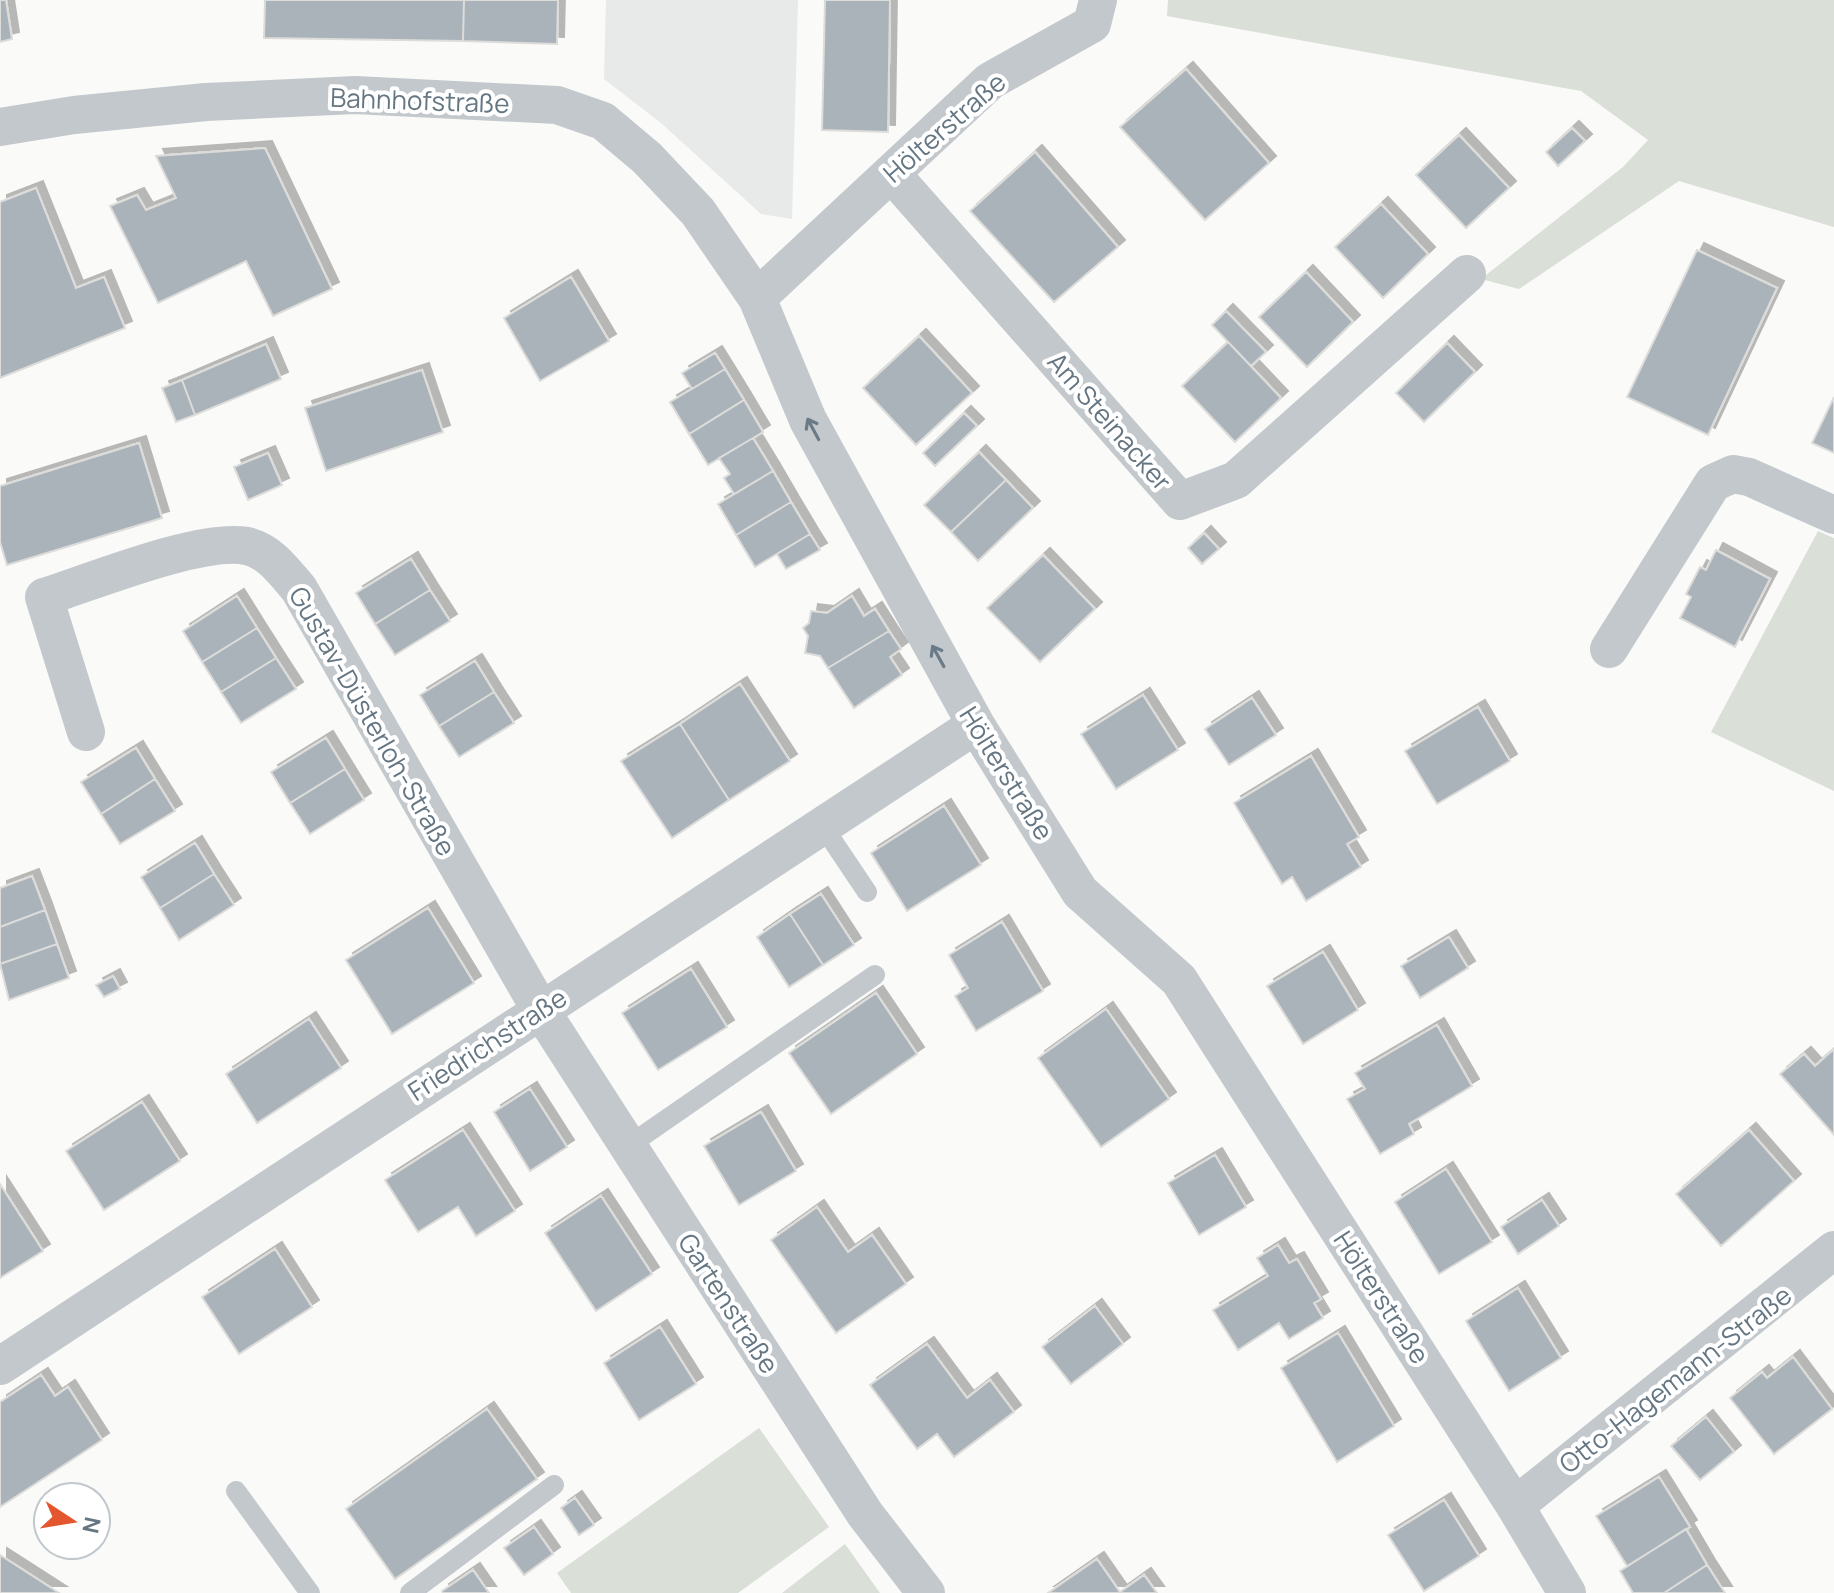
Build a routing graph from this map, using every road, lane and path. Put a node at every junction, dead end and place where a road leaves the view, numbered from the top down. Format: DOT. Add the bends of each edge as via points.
graph roads {
  1 [pos="1098,0"];
  2 [pos="0,127"];
  3 [pos="891,173"];
  4 [pos="1467,274"];
  5 [pos="757,298"];
  6 [pos="1834,515"];
  7 [pos="1609,649"];
  8 [pos="976,725"];
  9 [pos="86,732"];
  10 [pos="822,825"];
  11 [pos="867,892"];
  12 [pos="875,975"];
  13 [pos="540,1009"];
  14 [pos="628,1146"];
  15 [pos="1834,1250"];
  16 [pos="0,1366"];
  17 [pos="554,1485"];
  18 [pos="236,1491"];
  19 [pos="1515,1506"];
  20 [pos="310,1593"];
  21 [pos="410,1593"];
  22 [pos="926,1593"];
  23 [pos="1567,1593"];
  1 -- 3 [label="street, Hölterstraße" via="1092,24 990,81"];
  2 -- 5 [label="street, Bahnhofstraße" via="206,102 340,95 557,105 603,121 647,158 698,212"];
  3 -- 4 [label="street, Am Steinacker" via="1180,501 1236,480"];
  3 -- 5 [label="street, Hölterstraße"];
  8 -- 5 [label="street, Hölterstraße, one-way" via="808,420"];
  6 -- 7 [label="street" via="1749,477 1733,474 1713,483"];
  8 -- 10 [label="street, Friedrichstraße"];
  8 -- 19 [label="street, Hölterstraße" via="1080,892 1179,980"];
  9 -- 13 [label="street, Gustav-Düsterloh-Straße" via="44,597 206,547 248,546 273,559 299,589"];
  10 -- 11 [label="lane"];
  10 -- 13 [label="street, Friedrichstraße"];
  12 -- 14 [label="lane"];
  13 -- 14 [label="street, Gartenstraße"];
  13 -- 16 [label="street, Friedrichstraße"];
  14 -- 22 [label="street, Gartenstraße" via="865,1514"];
  15 -- 19 [label="street, Otto-Hagemann-Straße"];
  17 -- 21 [label="lane"];
  18 -- 20 [label="lane"];
  19 -- 23 [label="street, Hölterstraße"];
}
